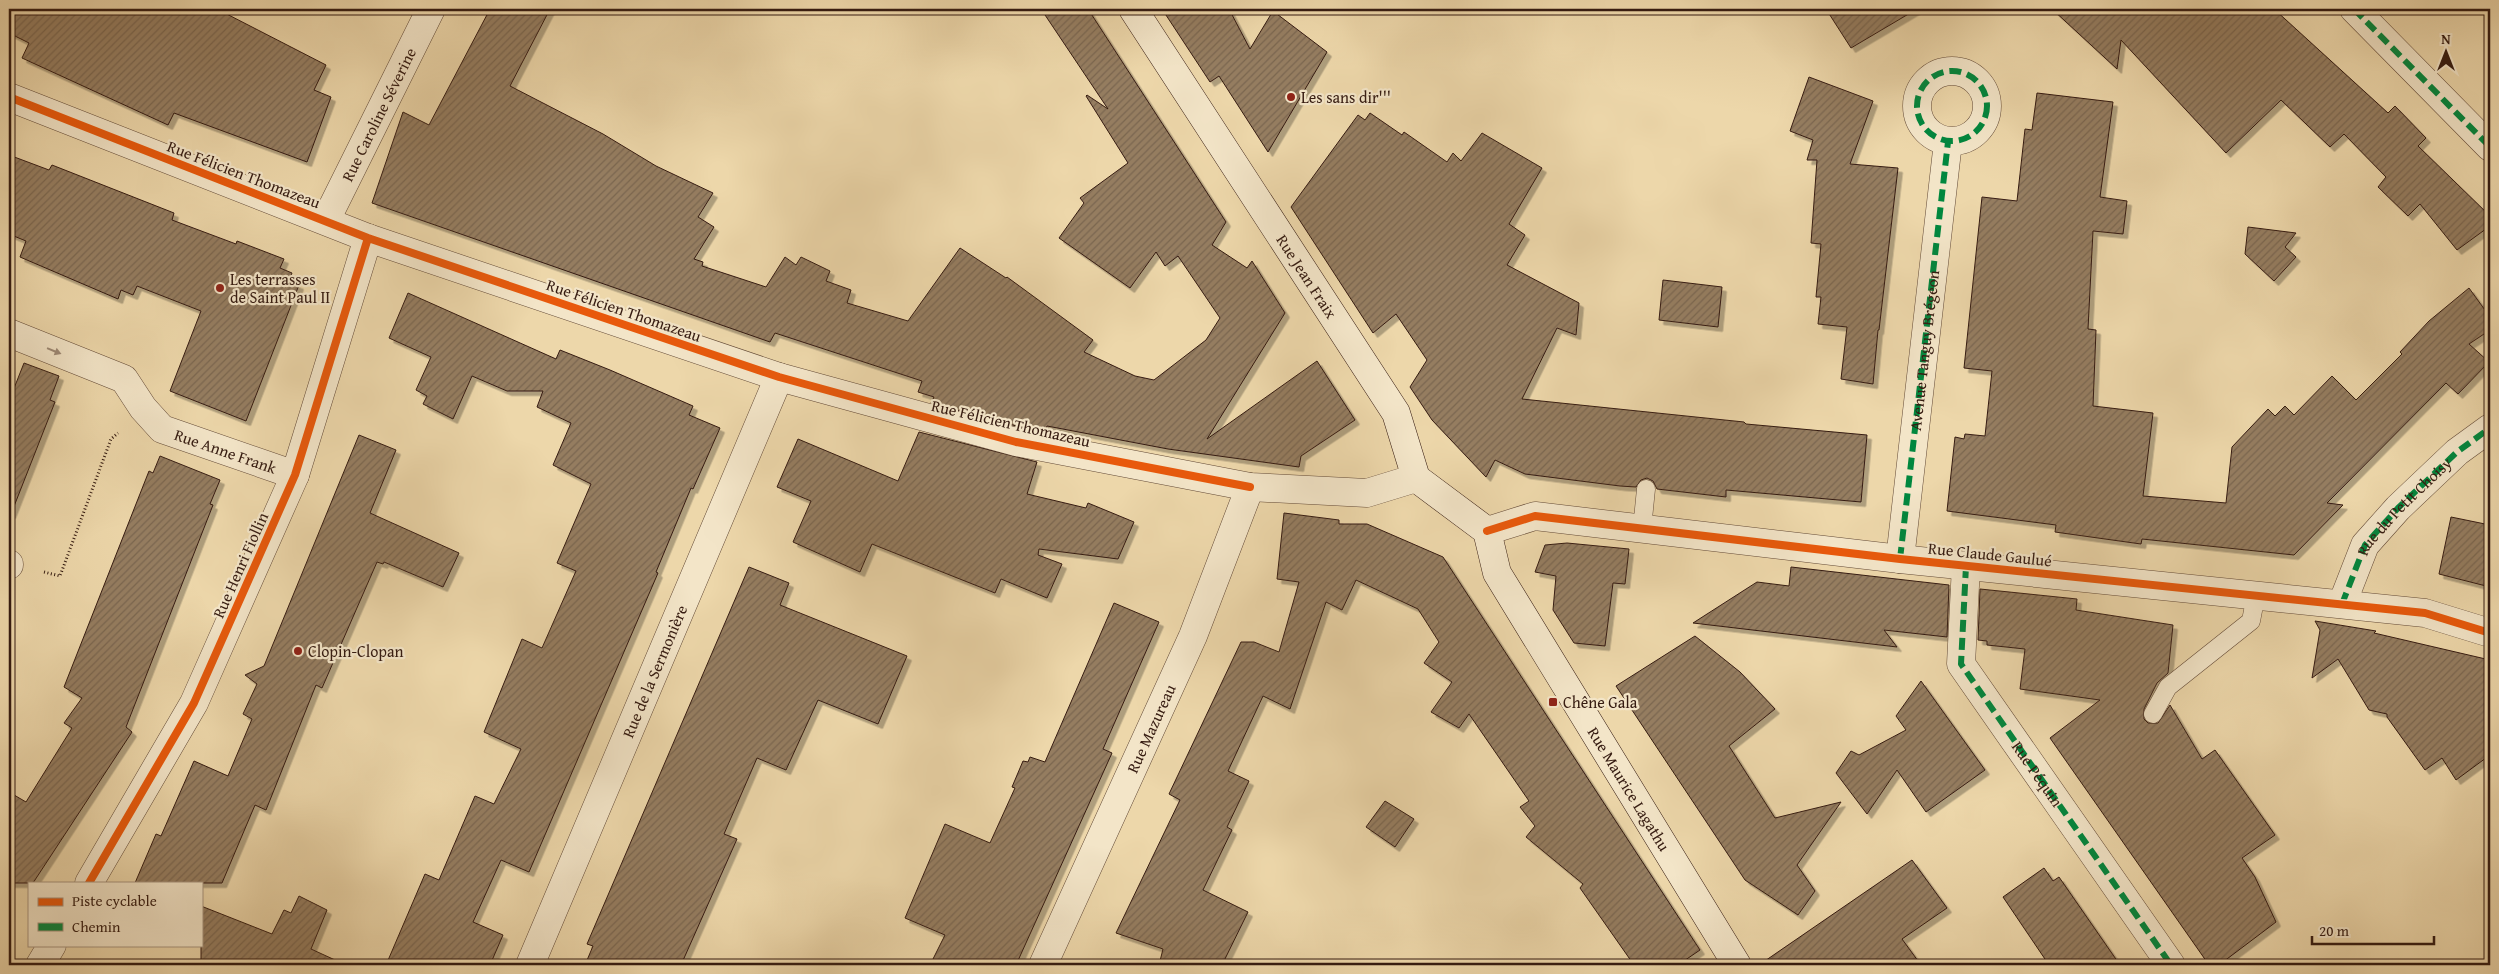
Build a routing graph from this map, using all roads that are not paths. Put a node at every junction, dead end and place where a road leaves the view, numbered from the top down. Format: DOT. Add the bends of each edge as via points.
graph roads {
  1 [pos="431,9"];
  2 [pos="1133,9"];
  3 [pos="2354,9"];
  4 [pos="9,97"];
  5 [pos="1948,142"];
  6 [pos="2490,146"];
  7 [pos="326,220"];
  8 [pos="368,238"];
  9 [pos="9,333"];
  10 [pos="779,377"];
  11 [pos="2490,428"];
  12 [pos="295,475"];
  13 [pos="1416,478"];
  14 [pos="1250,487"];
  15 [pos="1646,489"];
  16 [pos="1642,529"];
  17 [pos="1487,531"];
  18 [pos="1900,559"];
  19 [pos="1966,566"];
  20 [pos="2256,595"];
  21 [pos="2342,604"];
  22 [pos="2490,633"];
  23 [pos="2153,714"];
  24 [pos="90,882"];
  25 [pos="51,946"];
  26 [pos="40,965"];
  27 [pos="530,965"];
  28 [pos="1043,965"];
  29 [pos="1737,965"];
  30 [pos="2171,965"];
  1 -- 7 [label="street, Rue Caroline Séverine"];
  2 -- 13 [label="street, Rue Jean Fraix" via="1396,413"];
  3 -- 6 [label="street"];
  4 -- 7 [label="street, Rue Félicien Thomazeau" via="280,205"];
  5 -- 18 [label="street, Avenue Tanguy Brégeon"];
  7 -- 8 [label="street, Rue Félicien Thomazeau"];
  8 -- 10 [label="street, Rue Félicien Thomazeau"];
  8 -- 12 [label="street, Rue Henri Fiollin"];
  9 -- 12 [label="street, Rue Anne Frank, one-way" via="124,379 162,429"];
  10 -- 14 [label="street, Rue Félicien Thomazeau" via="1016,442"];
  10 -- 27 [label="street, Rue de la Sermonière"];
  11 -- 21 [label="street, Rue du Petit Choisy" via="2457,452 2398,508 2365,545"];
  12 -- 24 [label="street, Rue Henri Fiollin" via="194,703"];
  13 -- 14 [label="street, Rue Félicien Thomazeau" via="1367,493"];
  13 -- 17 [label="street"];
  14 -- 28 [label="street, Rue Mazureau" via="1193,636"];
  15 -- 16 [label="lane"];
  16 -- 17 [label="street, Rue Claude Gaulué" via="1535,516"];
  16 -- 18 [label="street, Rue Claude Gaulué"];
  17 -- 29 [label="street, Rue Maurice Lagathu" via="1497,574"];
  18 -- 19 [label="street, Rue Claude Gaulué"];
  19 -- 20 [label="street, Rue Claude Gaulué"];
  19 -- 30 [label="street, Rue Péquin" via="1962,664"];
  20 -- 21 [label="street, Rue Claude Gaulué"];
  20 -- 23 [label="lane" via="2251,621 2168,687"];
  21 -- 22 [label="street, Rue Claude Gaulué" via="2425,613"];
  25 -- 26 [label="street"];
}
